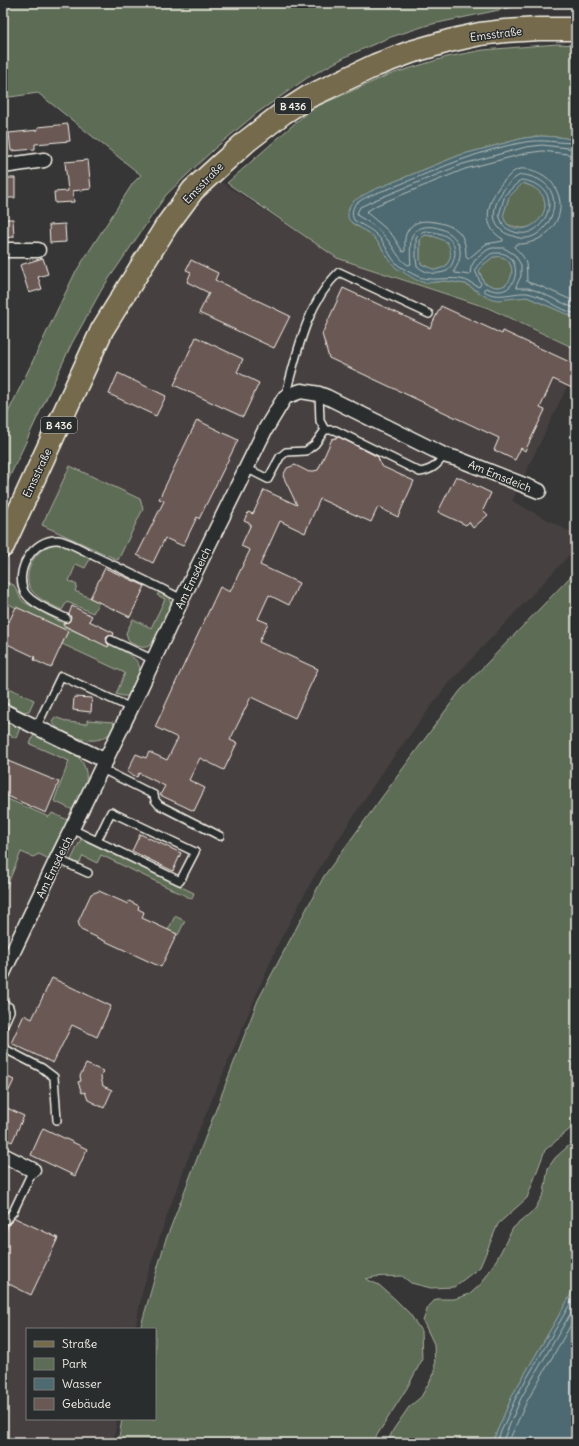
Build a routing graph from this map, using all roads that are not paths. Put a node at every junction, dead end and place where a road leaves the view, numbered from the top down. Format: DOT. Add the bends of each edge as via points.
graph roads {
  1 [pos="576,29"];
  2 [pos="44,160"];
  3 [pos="3,166"];
  4 [pos="3,250"];
  5 [pos="38,250"];
  6 [pos="429,314"];
  7 [pos="319,394"];
  8 [pos="285,397"];
  9 [pos="326,430"];
  10 [pos="444,455"];
  11 [pos="246,468"];
  12 [pos="539,491"];
  13 [pos="3,546"];
  14 [pos="182,599"];
  15 [pos="66,618"];
  16 [pos="111,640"];
  17 [pos="154,660"];
  18 [pos="131,708"];
  19 [pos="3,711"];
  20 [pos="36,728"];
  21 [pos="104,765"];
  22 [pos="72,829"];
  23 [pos="220,836"];
  24 [pos="97,841"];
  25 [pos="57,859"];
  26 [pos="88,873"];
  27 [pos="3,973"];
  28 [pos="3,1004"];
  29 [pos="3,1026"];
  30 [pos="3,1048"];
  31 [pos="57,1120"];
  32 [pos="3,1155"];
  33 [pos="34,1170"];
  34 [pos="3,1223"];
  1 -- 13 [label="main road, Emsstraße / B 436" via="512,30 480,34 411,52 308,97 282,113 218,167 193,190 167,225 102,330"];
  2 -- 3 [label="street"];
  4 -- 5 [label="street"];
  6 -- 8 [label="lane, Am Emsdeich" via="339,272 320,296 304,330"];
  7 -- 8 [label="street, Am Emsdeich" via="300,391"];
  7 -- 9 [label="lane" via="320,421"];
  7 -- 10 [label="street, Am Emsdeich"];
  8 -- 11 [label="street, Am Emsdeich"];
  9 -- 10 [label="lane" via="335,430 420,472 429,471 438,465"];
  9 -- 11 [label="lane" via="306,451 286,452 280,457 268,479"];
  10 -- 12 [label="street, Am Emsdeich"];
  11 -- 14 [label="street, Am Emsdeich"];
  14 -- 15 [label="lane" via="82,550 58,540 45,541 34,550 25,564 22,582 26,593 33,601"];
  14 -- 17 [label="street, Am Emsdeich"];
  16 -- 17 [label="lane"];
  17 -- 18 [label="street, Am Emsdeich"];
  18 -- 20 [label="lane" via="62,676"];
  18 -- 21 [label="street, Am Emsdeich"];
  19 -- 20 [label="street"];
  20 -- 21 [label="street"];
  21 -- 22 [label="street, Am Emsdeich"];
  21 -- 23 [label="lane" via="154,795 158,805"];
  22 -- 24 [label="lane"];
  22 -- 25 [label="street, Am Emsdeich"];
  24 -- 24 [label="lane" via="180,881 195,852 110,812"];
  25 -- 26 [label="lane"];
  25 -- 27 [label="street, Am Emsdeich"];
  28 -- 29 [label="lane" via="9,1007 10,1011"];
  30 -- 31 [label="lane" via="54,1077"];
  32 -- 33 [label="street"];
  33 -- 34 [label="lane" via="12,1212"];
}
